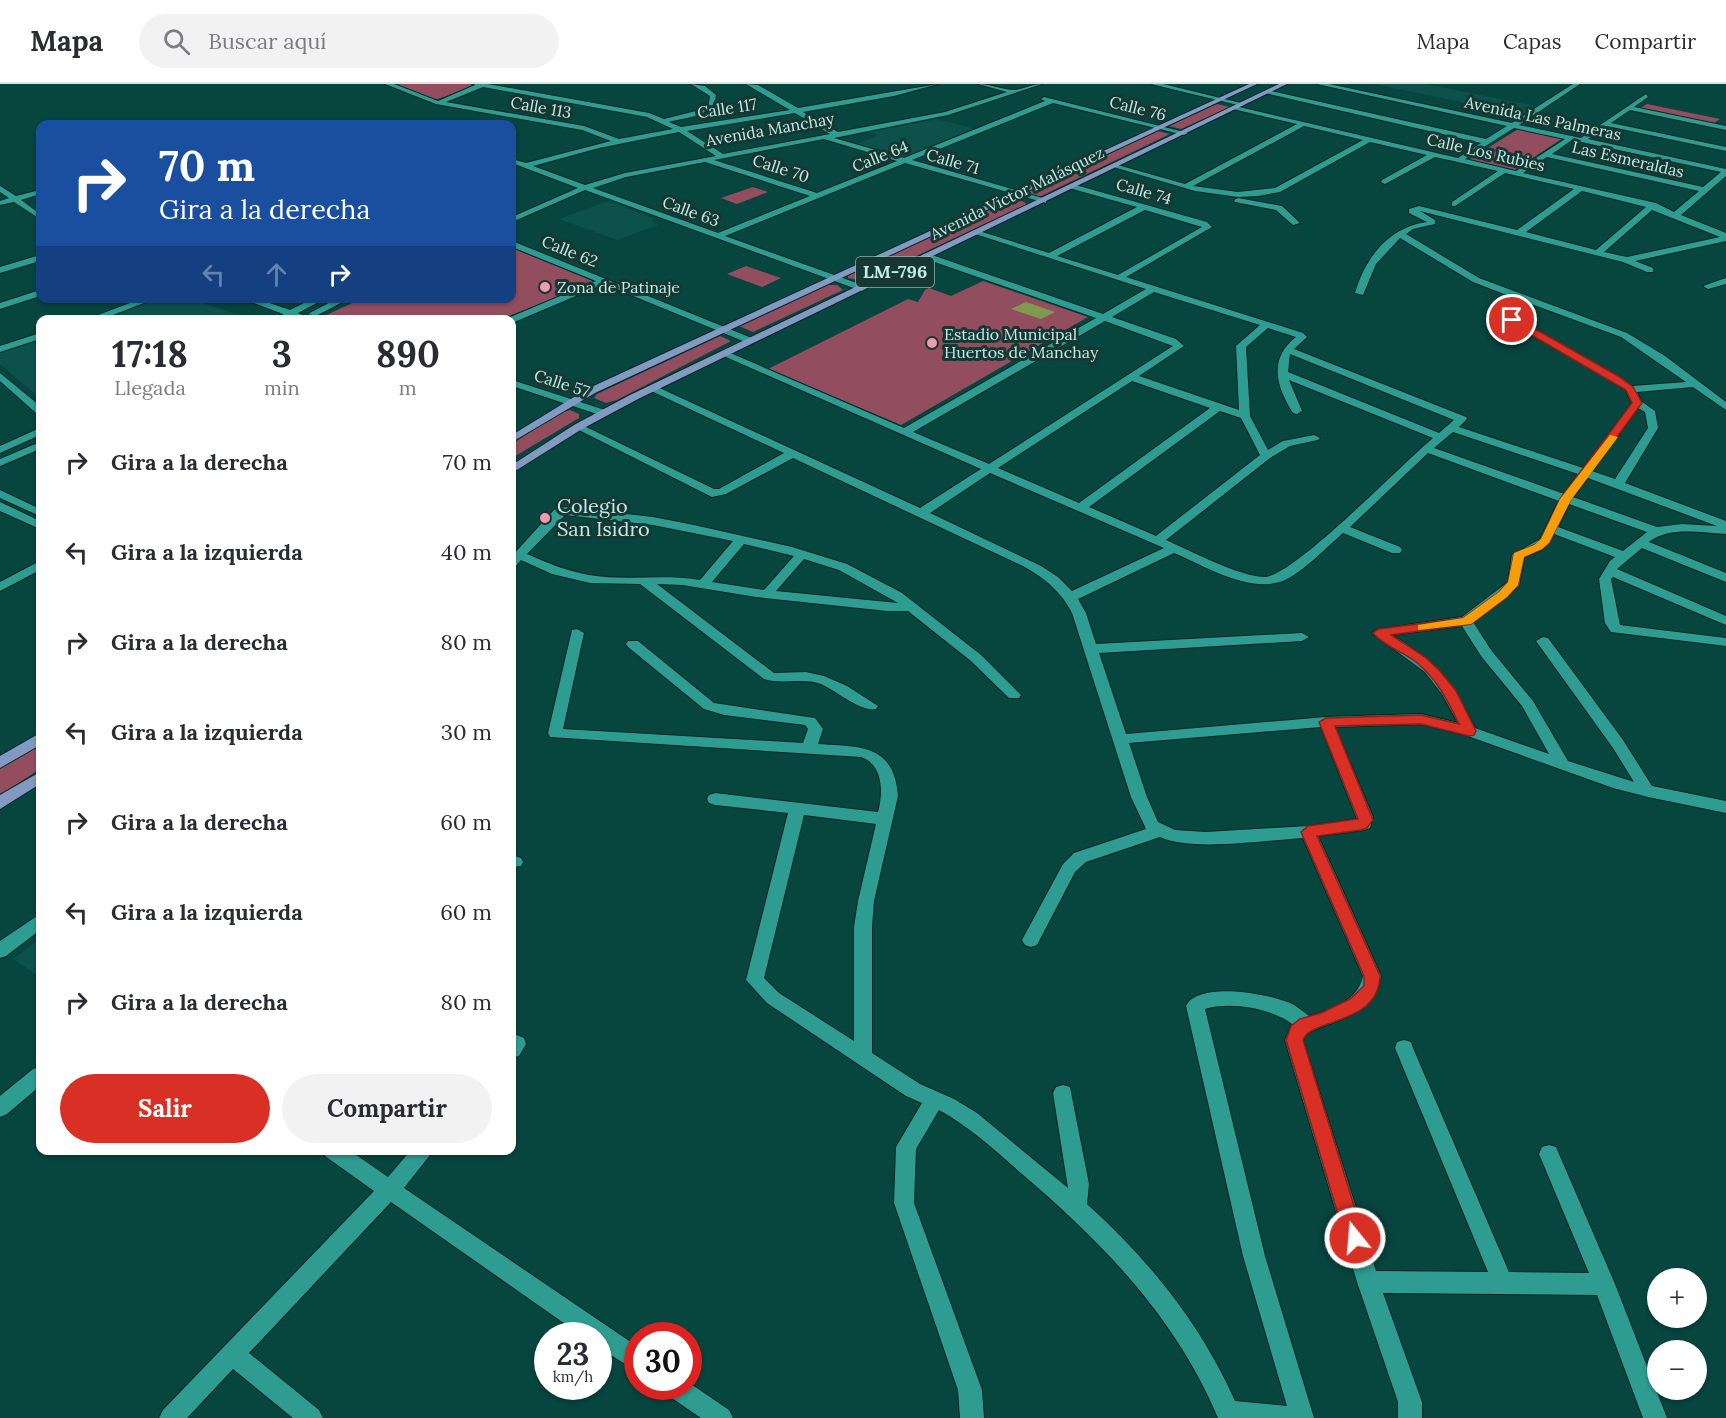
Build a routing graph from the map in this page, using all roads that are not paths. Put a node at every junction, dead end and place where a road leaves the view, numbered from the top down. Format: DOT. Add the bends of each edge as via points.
graph roads {
  1 [pos="393,84"];
  2 [pos="694,84"];
  3 [pos="748,84"];
  4 [pos="935,84"];
  5 [pos="981,84"];
  6 [pos="1020,84"];
  7 [pos="1039,84"];
  8 [pos="1154,84"];
  9 [pos="1254,84"];
  10 [pos="1284,84"];
  11 [pos="1320,84"];
  12 [pos="1577,84"];
  13 [pos="479,85"];
  14 [pos="1005,90"];
  15 [pos="1016,92"];
  16 [pos="1267,92"];
  17 [pos="1646,96"];
  18 [pos="1221,99"];
  19 [pos="569,101"];
  20 [pos="1052,101"];
  21 [pos="438,103"];
  22 [pos="559,105"];
  23 [pos="1239,106"];
  24 [pos="1629,108"];
  25 [pos="796,111"];
  26 [pos="540,114"];
  27 [pos="531,119"];
  28 [pos="665,121"];
  29 [pos="1303,124"];
  30 [pos="1606,124"];
  31 [pos="1514,125"];
  32 [pos="1160,127"];
  33 [pos="1726,128"];
  34 [pos="681,130"];
  35 [pos="832,131"];
  36 [pos="1184,133"];
  37 [pos="820,136"];
  38 [pos="1571,138"];
  39 [pos="1370,139"];
  40 [pos="1582,140"];
  41 [pos="620,141"];
  42 [pos="1488,142"];
  43 [pos="1726,148"];
  44 [pos="717,152"];
  45 [pos="1434,154"];
  46 [pos="1546,155"];
  47 [pos="701,159"];
  48 [pos="1459,160"];
  49 [pos="904,161"];
  50 [pos="516,163"];
  51 [pos="525,166"];
  52 [pos="1114,166"];
  53 [pos="1505,170"];
  54 [pos="1726,172"];
  55 [pos="1518,173"];
  56 [pos="1385,182"];
  57 [pos="574,183"];
  58 [pos="1072,186"];
  59 [pos="1186,186"];
  60 [pos="0,188"];
  61 [pos="584,188"];
  62 [pos="1581,188"];
  63 [pos="560,189"];
  64 [pos="1705,190"];
  65 [pos="36,193"];
  66 [pos="1018,194"];
  67 [pos="818,196"];
  68 [pos="15,199"];
  69 [pos="1043,201"];
  70 [pos="0,203"];
  71 [pos="1455,204"];
  72 [pos="1653,205"];
  73 [pos="1144,207"];
  74 [pos="36,214"];
  75 [pos="1676,215"];
  76 [pos="516,218"];
  77 [pos="1296,223"];
  78 [pos="976,232"];
  79 [pos="1519,233"];
  80 [pos="717,236"];
  81 [pos="1401,236"];
  82 [pos="1726,237"];
  83 [pos="516,246"];
  84 [pos="1596,254"];
  85 [pos="926,256"];
  86 [pos="1050,256"];
  87 [pos="36,259"];
  88 [pos="1626,260"];
  89 [pos="0,270"];
  90 [pos="1650,270"];
  91 [pos="835,278"];
  92 [pos="1119,278"];
  93 [pos="604,281"];
  94 [pos="1726,282"];
  95 [pos="1708,286"];
  96 [pos="862,288"];
  97 [pos="1153,289"];
  98 [pos="1360,293"];
  99 [pos="36,294"];
  100 [pos="1524,299"];
  101 [pos="124,303"];
  102 [pos="138,303"];
  103 [pos="259,303"];
  104 [pos="312,303"];
  105 [pos="336,303"];
  106 [pos="0,306"];
  107 [pos="291,314"];
  108 [pos="90,315"];
  109 [pos="104,315"];
  110 [pos="313,315"];
  111 [pos="1104,317"];
  112 [pos="516,318"];
  113 [pos="1267,324"];
  114 [pos="723,329"];
  115 [pos="36,332"];
  116 [pos="36,337"];
  117 [pos="751,341"];
  118 [pos="0,344"];
  119 [pos="0,349"];
  120 [pos="1288,350"];
  121 [pos="724,354"];
  122 [pos="1284,374"];
  123 [pos="0,376"];
  124 [pos="1131,377"];
  125 [pos="516,384"];
  126 [pos="1695,384"];
  127 [pos="653,388"];
  128 [pos="1630,389"];
  129 [pos="571,402"];
  130 [pos="1637,403"];
  131 [pos="1218,407"];
  132 [pos="1726,407"];
  133 [pos="36,408"];
  134 [pos="1297,411"];
  135 [pos="604,412"];
  136 [pos="1245,416"];
  137 [pos="578,427"];
  138 [pos="1452,428"];
  139 [pos="905,432"];
  140 [pos="36,433"];
  141 [pos="516,436"];
  142 [pos="1440,437"];
  143 [pos="1314,438"];
  144 [pos="1287,443"];
  145 [pos="1260,445"];
  146 [pos="36,447"];
  147 [pos="1426,449"];
  148 [pos="0,450"];
  149 [pos="793,453"];
  150 [pos="1266,456"];
  151 [pos="0,463"];
  152 [pos="516,467"];
  153 [pos="988,469"];
  154 [pos="1586,473"];
  155 [pos="1618,484"];
  156 [pos="0,494"];
  157 [pos="1566,499"];
  158 [pos="0,506"];
  159 [pos="1080,508"];
  160 [pos="36,511"];
  161 [pos="921,513"];
  162 [pos="36,523"];
  163 [pos="1726,527"];
  164 [pos="1341,528"];
  165 [pos="1551,529"];
  166 [pos="1656,531"];
  167 [pos="741,540"];
  168 [pos="1157,541"];
  169 [pos="1642,544"];
  170 [pos="1174,548"];
  171 [pos="1396,550"];
  172 [pos="802,554"];
  173 [pos="1624,556"];
  174 [pos="516,559"];
  175 [pos="36,568"];
  176 [pos="1610,571"];
  177 [pos="1726,578"];
  178 [pos="643,580"];
  179 [pos="702,584"];
  180 [pos="0,587"];
  181 [pos="767,594"];
  182 [pos="1071,597"];
  183 [pos="911,607"];
  184 [pos="1466,621"];
  185 [pos="1726,621"];
  186 [pos="577,633"];
  187 [pos="1302,637"];
  188 [pos="1543,641"];
  189 [pos="1726,642"];
  190 [pos="633,644"];
  191 [pos="1092,649"];
  192 [pos="1014,695"];
  193 [pos="871,706"];
  194 [pos="1326,722"];
  195 [pos="1469,731"];
  196 [pos="1122,739"];
  197 [pos="36,740"];
  198 [pos="809,747"];
  199 [pos="0,763"];
  200 [pos="1563,765"];
  201 [pos="36,780"];
  202 [pos="1648,792"];
  203 [pos="715,799"];
  204 [pos="0,803"];
  205 [pos="1726,807"];
  206 [pos="797,810"];
  207 [pos="886,819"];
  208 [pos="1161,830"];
  209 [pos="1308,832"];
  210 [pos="36,924"];
  211 [pos="1031,940"];
  212 [pos="0,951"];
  213 [pos="1306,1024"];
  214 [pos="1404,1048"];
  215 [pos="863,1056"];
  216 [pos="36,1078"];
  217 [pos="1063,1093"];
  218 [pos="935,1099"];
  219 [pos="0,1108"];
  220 [pos="1549,1154"];
  221 [pos="339,1155"];
  222 [pos="420,1155"];
  223 [pos="389,1190"];
  224 [pos="1076,1206"];
  225 [pos="1368,1282"];
  226 [pos="1503,1283"];
  227 [pos="1604,1284"];
  228 [pos="624,1351"];
  229 [pos="232,1354"];
  230 [pos="695,1400"];
  231 [pos="1229,1416"];
  232 [pos="171,1418"];
  233 [pos="311,1418"];
  234 [pos="721,1418"];
  235 [pos="972,1418"];
  236 [pos="1289,1418"];
  237 [pos="1302,1418"];
  238 [pos="1410,1418"];
  239 [pos="1655,1418"];
  1 -- 21 [label="street, Calle 113"];
  2 -- 28 [label="street" via="710,91 712,104 706,110"];
  3 -- 25 [label="street"];
  4 -- 25 [label="street, Calle 117"];
  5 -- 14 [label="street, Calle 76"];
  6 -- 14 [label="street, Avenida Manchay"];
  7 -- 15 [label="street, Avenida Manchay"];
  8 -- 18 [label="street, Calle Los Rubies"];
  9 -- 18 [label="main road, Avenida Victor Malásquez / LM-796"];
  10 -- 16 [label="main road, Avenida Victor Malásquez / LM-796"];
  11 -- 31 [label="street, Avenida Las Palmeras"];
  12 -- 31 [label="street"];
  13 -- 19 [label="street"];
  13 -- 21 [label="street"];
  14 -- 15 [label="street, Calle 76"];
  14 -- 35 [label="street, Avenida Manchay" via="932,111"];
  15 -- 20 [label="street, Calle 76"];
  15 -- 35 [label="street, Avenida Manchay" via="946,114"];
  16 -- 23 [label="main road, Avenida Victor Malásquez / LM-796"];
  16 -- 42 [label="street"];
  17 -- 24 [label="street"];
  18 -- 23 [label="street, Calle Los Rubies"];
  18 -- 32 [label="main road, Avenida Victor Malásquez / LM-796"];
  19 -- 22 [label="street"];
  19 -- 28 [label="street" via="637,112"];
  20 -- 32 [label="street, Calle 76"];
  20 -- 49 [label="street, Calle 64"];
  21 -- 27 [label="street, Calle 113"];
  23 -- 29 [label="street, Calle Los Rubies"];
  23 -- 36 [label="main road, Avenida Victor Malásquez / LM-796"];
  24 -- 30 [label="street"];
  24 -- 33 [label="street"];
  25 -- 34 [label="street, Calle 117"];
  25 -- 35 [label="street"];
  26 -- 27 [label="street"];
  27 -- 41 [label="street, Calle 113" via="591,130"];
  28 -- 34 [label="street"];
  29 -- 39 [label="street, Calle Los Rubies"];
  29 -- 59 [label="street"];
  30 -- 40 [label="street"];
  30 -- 43 [label="street"];
  31 -- 38 [label="street, Avenida Las Palmeras"];
  31 -- 42 [label="street"];
  32 -- 36 [label="street, Calle 76"];
  32 -- 66 [label="main road, Avenida Victor Malásquez / LM-796"];
  34 -- 41 [label="street, Calle 117"];
  34 -- 44 [label="street"];
  35 -- 37 [label="street, Avenida Manchay"];
  35 -- 44 [label="street, Avenida Manchay"];
  36 -- 52 [label="main road, Avenida Victor Malásquez / LM-796"];
  37 -- 44 [label="street, Avenida Manchay"];
  37 -- 49 [label="street, Calle 71"];
  38 -- 40 [label="street, Avenida Las Palmeras"];
  38 -- 46 [label="street"];
  39 -- 45 [label="street, Calle Los Rubies"];
  39 -- 59 [label="street" via="1269,193 1239,194"];
  40 -- 54 [label="street, Avenida Las Palmeras"];
  41 -- 51 [label="street, Calle 117"];
  42 -- 48 [label="street"];
  44 -- 47 [label="street, Avenida Manchay"];
  44 -- 57 [label="street, Avenida Manchay" via="626,168"];
  45 -- 48 [label="street, Calle Los Rubies"];
  45 -- 56 [label="street"];
  46 -- 55 [label="street"];
  46 -- 64 [label="street, Las Esmeraldas"];
  47 -- 61 [label="street, Avenida Manchay" via="636,172"];
  47 -- 67 [label="street, Calle 70"];
  48 -- 53 [label="street, Calle Los Rubies"];
  49 -- 66 [label="street, Calle 71"];
  49 -- 67 [label="street, Calle 64"];
  50 -- 51 [label="street, Calle 63"];
  51 -- 57 [label="street, Calle 63"];
  52 -- 58 [label="main road, Avenida Victor Malásquez / LM-796"];
  52 -- 59 [label="street"];
  53 -- 55 [label="street, Calle Los Rubies"];
  53 -- 71 [label="street"];
  54 -- 64 [label="street"];
  55 -- 62 [label="street, Calle Los Rubies"];
  57 -- 61 [label="street, Calle 63"];
  57 -- 63 [label="street, Avenida Manchay"];
  58 -- 69 [label="main road, Avenida Victor Malásquez / LM-796"];
  58 -- 73 [label="street, Calle 74"];
  59 -- 77 [label="street" via="1279,208"];
  60 -- 68 [label="street"];
  61 -- 76 [label="street, Avenida Manchay"];
  61 -- 80 [label="street, Calle 63"];
  62 -- 72 [label="street, Calle Los Rubies"];
  62 -- 79 [label="street"];
  64 -- 75 [label="street"];
  65 -- 68 [label="street"];
  66 -- 69 [label="street, Calle 71"];
  66 -- 91 [label="main road, Avenida Victor Malásquez / LM-796"];
  67 -- 80 [label="street, Calle 64"];
  68 -- 70 [label="street"];
  68 -- 74 [label="street"];
  69 -- 78 [label="main road, Avenida Victor Malásquez / LM-796"];
  72 -- 75 [label="street, Calle Los Rubies"];
  72 -- 84 [label="street"];
  73 -- 86 [label="street"];
  73 -- 92 [label="street, Calle 74" via="1208,226"];
  75 -- 82 [label="street, Calle Los Rubies"];
  78 -- 85 [label="main road, Avenida Victor Malásquez / LM-796"];
  78 -- 86 [label="street"];
  79 -- 81 [label="street" via="1419,208 1412,211 1431,224 1408,229"];
  79 -- 84 [label="street"];
  80 -- 91 [label="street, Calle 63"];
  81 -- 98 [label="street" via="1374,257"];
  81 -- 100 [label="street" via="1467,276"];
  82 -- 88 [label="street"];
  83 -- 93 [label="street, Calle 62"];
  84 -- 88 [label="street"];
  85 -- 96 [label="main road, Avenida Victor Malásquez / LM-796"];
  85 -- 111 [label="street"];
  86 -- 92 [label="street"];
  87 -- 89 [label="street"];
  88 -- 90 [label="street"];
  91 -- 96 [label="street, Calle 63"];
  91 -- 114 [label="main road, Avenida Victor Malásquez / LM-796"];
  92 -- 97 [label="street"];
  93 -- 112 [label="street"];
  93 -- 114 [label="street, Calle 62"];
  94 -- 95 [label="street"];
  96 -- 117 [label="main road, Avenida Victor Malásquez / LM-796"];
  97 -- 111 [label="street"];
  97 -- 113 [label="street"];
  99 -- 106 [label="street"];
  100 -- 126 [label="street" via="1624,335"];
  100 -- 128 [label="street" via="1511,309 1512,320"];
  101 -- 108 [label="street"];
  102 -- 109 [label="street"];
  103 -- 107 [label="street"];
  104 -- 107 [label="street"];
  105 -- 110 [label="street"];
  111 -- 124 [label="street" via="1179,345"];
  111 -- 139 [label="street"];
  113 -- 120 [label="street" via="1302,336"];
  113 -- 136 [label="street" via="1241,346"];
  114 -- 117 [label="street, Calle 62"];
  114 -- 129 [label="main road, Avenida Victor Malásquez / LM-796"];
  115 -- 118 [label="street"];
  116 -- 119 [label="street"];
  117 -- 121 [label="main road, Avenida Victor Malásquez / LM-796"];
  120 -- 122 [label="street"];
  120 -- 138 [label="street" via="1460,417"];
  121 -- 127 [label="main road, Avenida Victor Malásquez / LM-796"];
  121 -- 139 [label="street"];
  122 -- 134 [label="street"];
  122 -- 142 [label="street"];
  123 -- 133 [label="street"];
  124 -- 131 [label="street"];
  124 -- 153 [label="street"];
  125 -- 129 [label="street, Calle 57"];
  126 -- 128 [label="street"];
  126 -- 132 [label="street"];
  127 -- 135 [label="main road, Avenida Victor Malásquez / LM-796"];
  127 -- 149 [label="street"];
  128 -- 130 [label="street"];
  129 -- 135 [label="street, Calle 57"];
  129 -- 141 [label="main road, Avenida Victor Malásquez / LM-796"];
  130 -- 154 [label="street"];
  130 -- 155 [label="street" via="1650,411 1653,428"];
  131 -- 136 [label="street"];
  131 -- 159 [label="street"];
  135 -- 137 [label="main road, Avenida Victor Malásquez / LM-796"];
  136 -- 145 [label="street"];
  137 -- 149 [label="street" via="712,493 722,492"];
  137 -- 152 [label="main road, Avenida Victor Malásquez / LM-796"];
  138 -- 142 [label="street"];
  138 -- 154 [label="street"];
  139 -- 153 [label="street"];
  140 -- 148 [label="street"];
  142 -- 147 [label="street"];
  143 -- 144 [label="street"];
  144 -- 145 [label="street"];
  144 -- 150 [label="street"];
  145 -- 150 [label="street"];
  146 -- 151 [label="street"];
  147 -- 157 [label="street"];
  147 -- 164 [label="street"];
  149 -- 161 [label="street"];
  150 -- 168 [label="street"];
  153 -- 159 [label="street"];
  153 -- 161 [label="street"];
  154 -- 155 [label="street"];
  154 -- 157 [label="street"];
  155 -- 163 [label="street"];
  156 -- 160 [label="street"];
  157 -- 165 [label="street"];
  157 -- 166 [label="street"];
  158 -- 162 [label="street"];
  159 -- 168 [label="street"];
  161 -- 182 [label="street" via="1041,570"];
  163 -- 166 [label="street"];
  164 -- 170 [label="street" via="1281,577 1270,581 1244,577"];
  164 -- 171 [label="street"];
  165 -- 173 [label="street"];
  165 -- 184 [label="street" via="1538,547 1518,555 1514,583"];
  166 -- 169 [label="street"];
  167 -- 172 [label="street"];
  167 -- 174 [label="street" via="652,521 564,511"];
  167 -- 179 [label="street"];
  168 -- 170 [label="street"];
  169 -- 173 [label="street"];
  169 -- 177 [label="street"];
  170 -- 182 [label="street"];
  172 -- 181 [label="street"];
  172 -- 183 [label="street" via="856,573"];
  173 -- 176 [label="street"];
  174 -- 178 [label="street" via="579,577"];
  175 -- 180 [label="street"];
  176 -- 185 [label="street"];
  176 -- 189 [label="street" via="1605,579 1616,629"];
  178 -- 179 [label="street"];
  178 -- 193 [label="street" via="770,676 781,680 817,679"];
  179 -- 181 [label="street"];
  181 -- 183 [label="street"];
  182 -- 191 [label="street"];
  183 -- 192 [label="street" via="976,658"];
  184 -- 195 [label="street" via="1379,633 1436,674 1450,691"];
  184 -- 200 [label="street" via="1486,653 1528,704"];
  186 -- 198 [label="street" via="555,733"];
  187 -- 191 [label="street"];
  188 -- 202 [label="street"];
  190 -- 198 [label="street" via="714,708 810,721 816,729"];
  191 -- 196 [label="street"];
  194 -- 195 [label="street" via="1421,720"];
  194 -- 196 [label="street"];
  194 -- 209 [label="street" via="1366,820"];
  195 -- 200 [label="street"];
  196 -- 208 [label="street" via="1139,797 1152,825"];
  197 -- 199 [label="main road"];
  198 -- 207 [label="street" via="862,752 877,760 889,781"];
  200 -- 202 [label="street"];
  201 -- 204 [label="main road"];
  202 -- 205 [label="street"];
  203 -- 206 [label="street"];
  206 -- 207 [label="street"];
  206 -- 215 [label="street" via="755,980 773,998"];
  207 -- 215 [label="street" via="862,927"];
  208 -- 209 [label="street" via="1173,836 1206,838"];
  208 -- 211 [label="street" via="1080,856 1069,868"];
  209 -- 213 [label="street" via="1372,976 1368,994 1356,1004"];
  210 -- 212 [label="street"];
  213 -- 225 [label="street" via="1294,1040"];
  213 -- 237 [label="street" via="1287,1010 1258,1001 1204,999 1195,1006 1251,1246"];
  214 -- 226 [label="street"];
  215 -- 218 [label="street" via="913,1090"];
  216 -- 219 [label="street"];
  217 -- 224 [label="street" via="1079,1184"];
  218 -- 224 [label="street" via="975,1121"];
  218 -- 235 [label="street" via="906,1147 904,1203 970,1390"];
  220 -- 227 [label="street"];
  221 -- 223 [label="street"];
  222 -- 223 [label="street"];
  223 -- 228 [label="street"];
  223 -- 229 [label="street"];
  224 -- 231 [label="street" via="1135,1266 1182,1324 1205,1362"];
  225 -- 226 [label="street"];
  225 -- 238 [label="street" via="1410,1402"];
  226 -- 227 [label="street"];
  227 -- 239 [label="street"];
  229 -- 232 [label="street"];
  229 -- 233 [label="street"];
  230 -- 234 [label="street"];
  231 -- 236 [label="street" via="1248,1413"];
}
